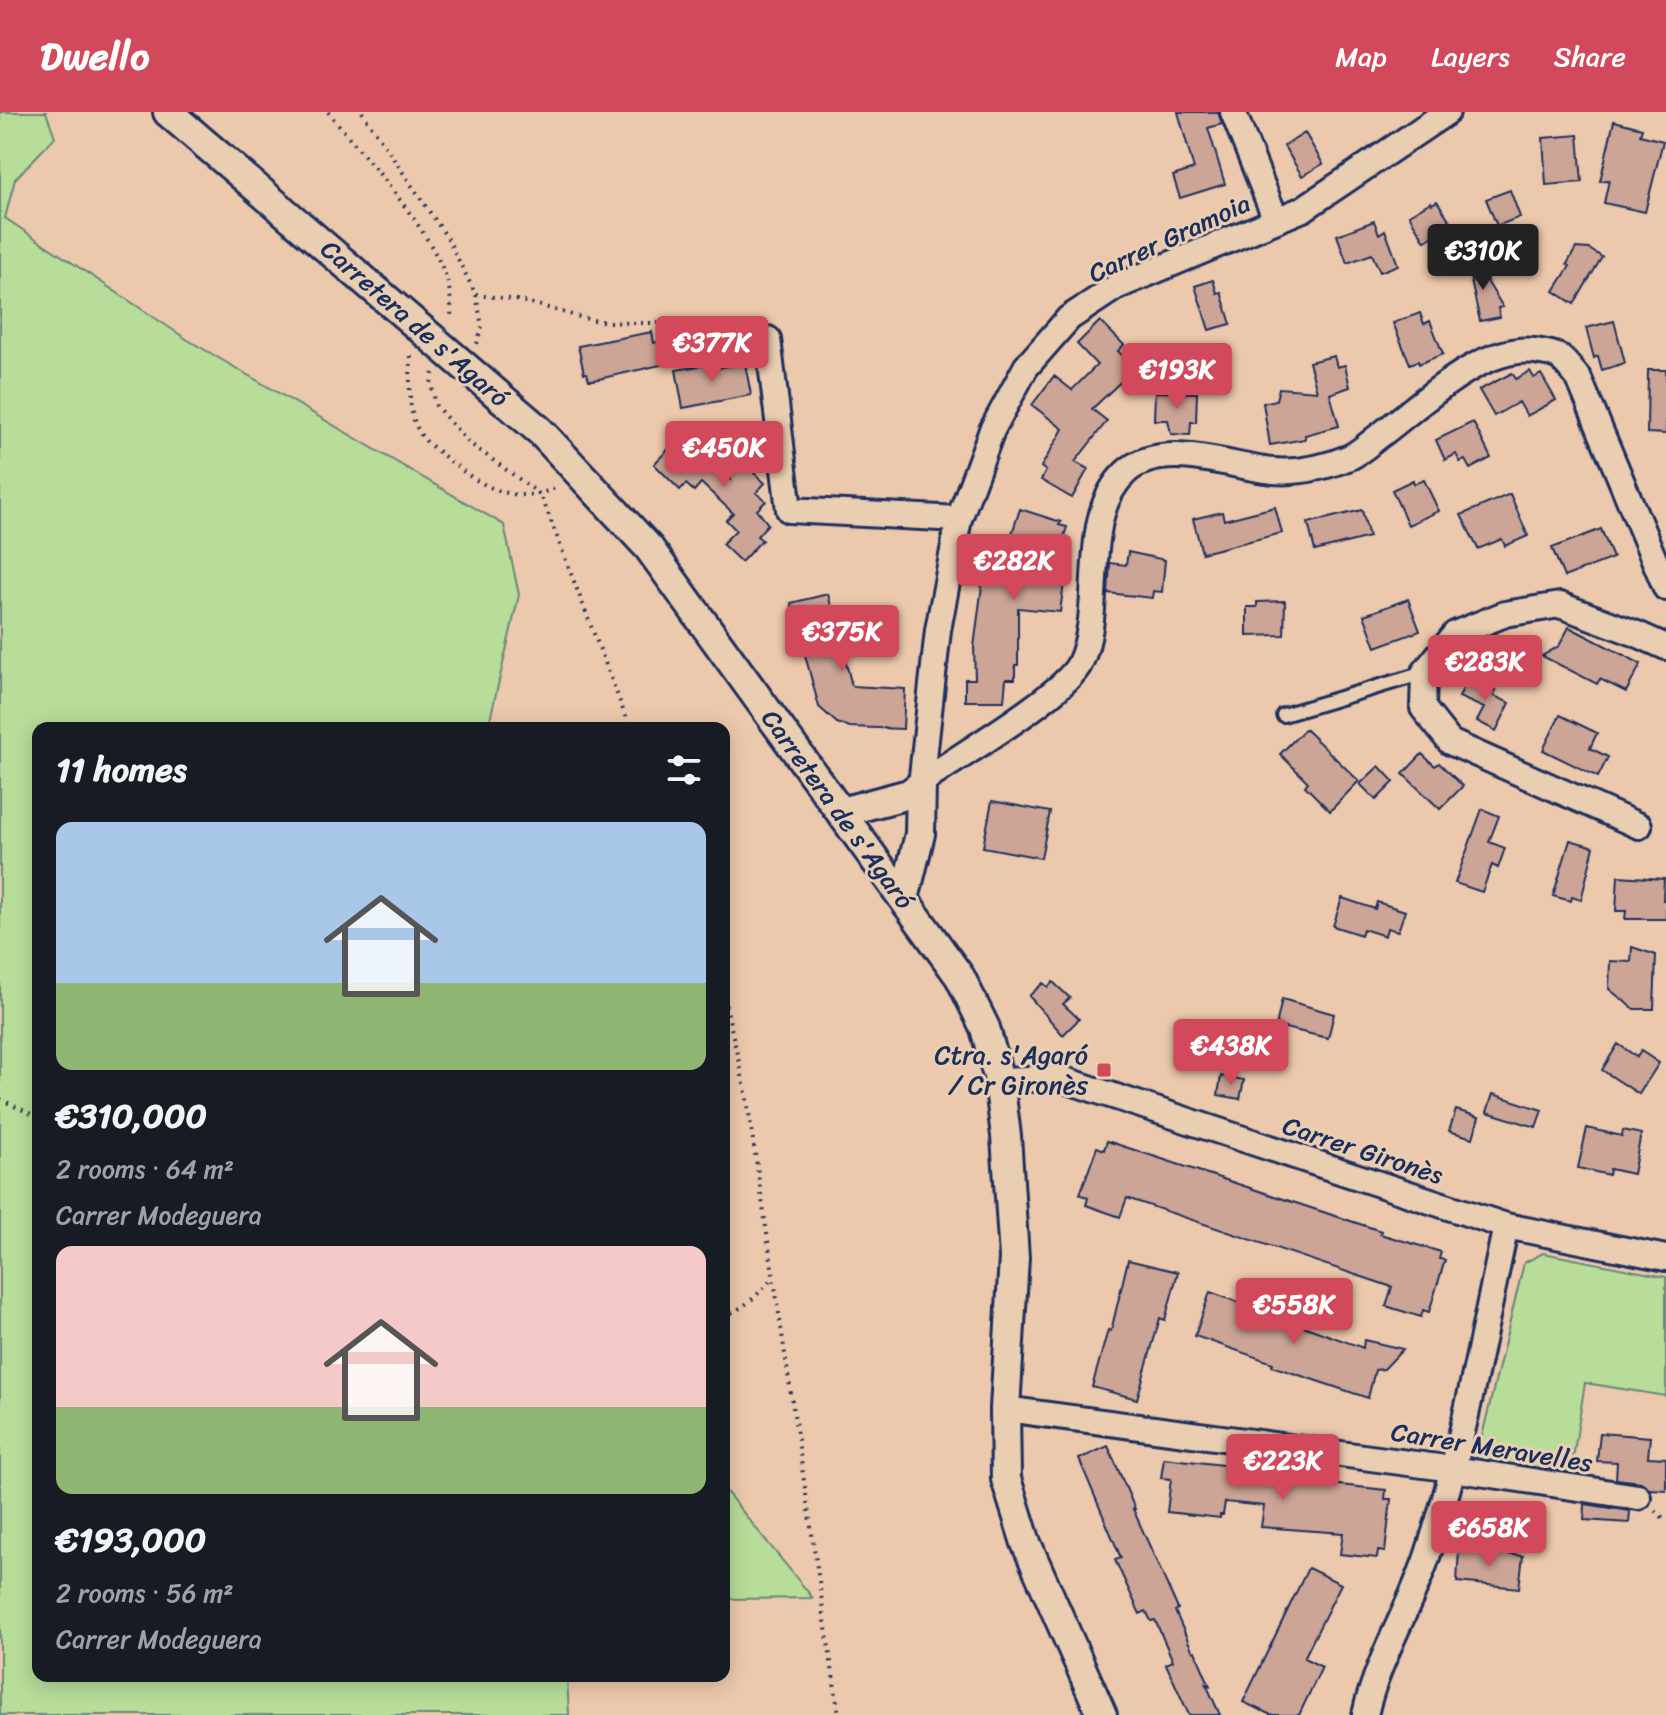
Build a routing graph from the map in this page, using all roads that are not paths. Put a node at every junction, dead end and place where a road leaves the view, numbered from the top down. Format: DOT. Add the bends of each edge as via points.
graph roads {
  1 [pos="168,112"];
  2 [pos="1233,112"];
  3 [pos="1447,112"];
  4 [pos="1276,220"];
  5 [pos="768,339"];
  6 [pos="959,519"];
  7 [pos="1666,588"];
  8 [pos="1666,647"];
  9 [pos="1424,673"];
  10 [pos="1283,715"];
  11 [pos="922,782"];
  12 [pos="881,801"];
  13 [pos="841,812"];
  14 [pos="1639,826"];
  15 [pos="920,834"];
  16 [pos="867,847"];
  17 [pos="904,899"];
  18 [pos="999,1080"];
  19 [pos="1506,1226"];
  20 [pos="1666,1258"];
  21 [pos="1005,1409"];
  22 [pos="1453,1469"];
  23 [pos="1638,1497"];
  24 [pos="1102,1715"];
  25 [pos="1365,1715"];
  1 -- 13 [label="street, Carretera de s'Agaró" via="540,431 649,548"];
  2 -- 4 [label="street"];
  3 -- 4 [label="street, Carrer Gramoia" via="1303,209"];
  4 -- 6 [label="street, Carrer Gramoia" via="1116,287 1069,318 1026,367 992,430"];
  5 -- 6 [label="street" via="789,510"];
  6 -- 11 [label="street, Carrer Gramoia" via="938,630"];
  7 -- 11 [label="street" via="1579,379 1558,356 1529,350 1494,356 1458,376 1352,456 1312,469 1274,471 1191,457 1152,457 1127,471 1110,493 1100,525 1089,638 1079,666 1061,687"];
  8 -- 9 [label="street" via="1560,605 1505,614 1455,634"];
  9 -- 10 [label="lane"];
  9 -- 14 [label="street" via="1423,708 1450,742"];
  11 -- 12 [label="street" via="909,794"];
  11 -- 15 [label="street"];
  12 -- 13 [label="street"];
  12 -- 16 [label="street"];
  13 -- 16 [label="street, Carretera de s'Agaró"];
  15 -- 16 [label="street"];
  15 -- 17 [label="street"];
  16 -- 17 [label="street, Carretera de s'Agaró"];
  17 -- 18 [label="street, Carretera de s'Agaró" via="960,977 985,1028"];
  18 -- 19 [label="street, Carrer Gironès" via="1059,1078"];
  18 -- 21 [label="street, Carretera de s'Agaró" via="1014,1258"];
  19 -- 20 [label="street, Carrer Gironès"];
  19 -- 22 [label="street"];
  21 -- 22 [label="street, Carrer Meravelles"];
  21 -- 24 [label="street, Carretera de s'Agaró" via="1006,1479 1022,1531"];
  22 -- 23 [label="street, Carrer Meravelles"];
  22 -- 25 [label="street" via="1427,1558"];
}
